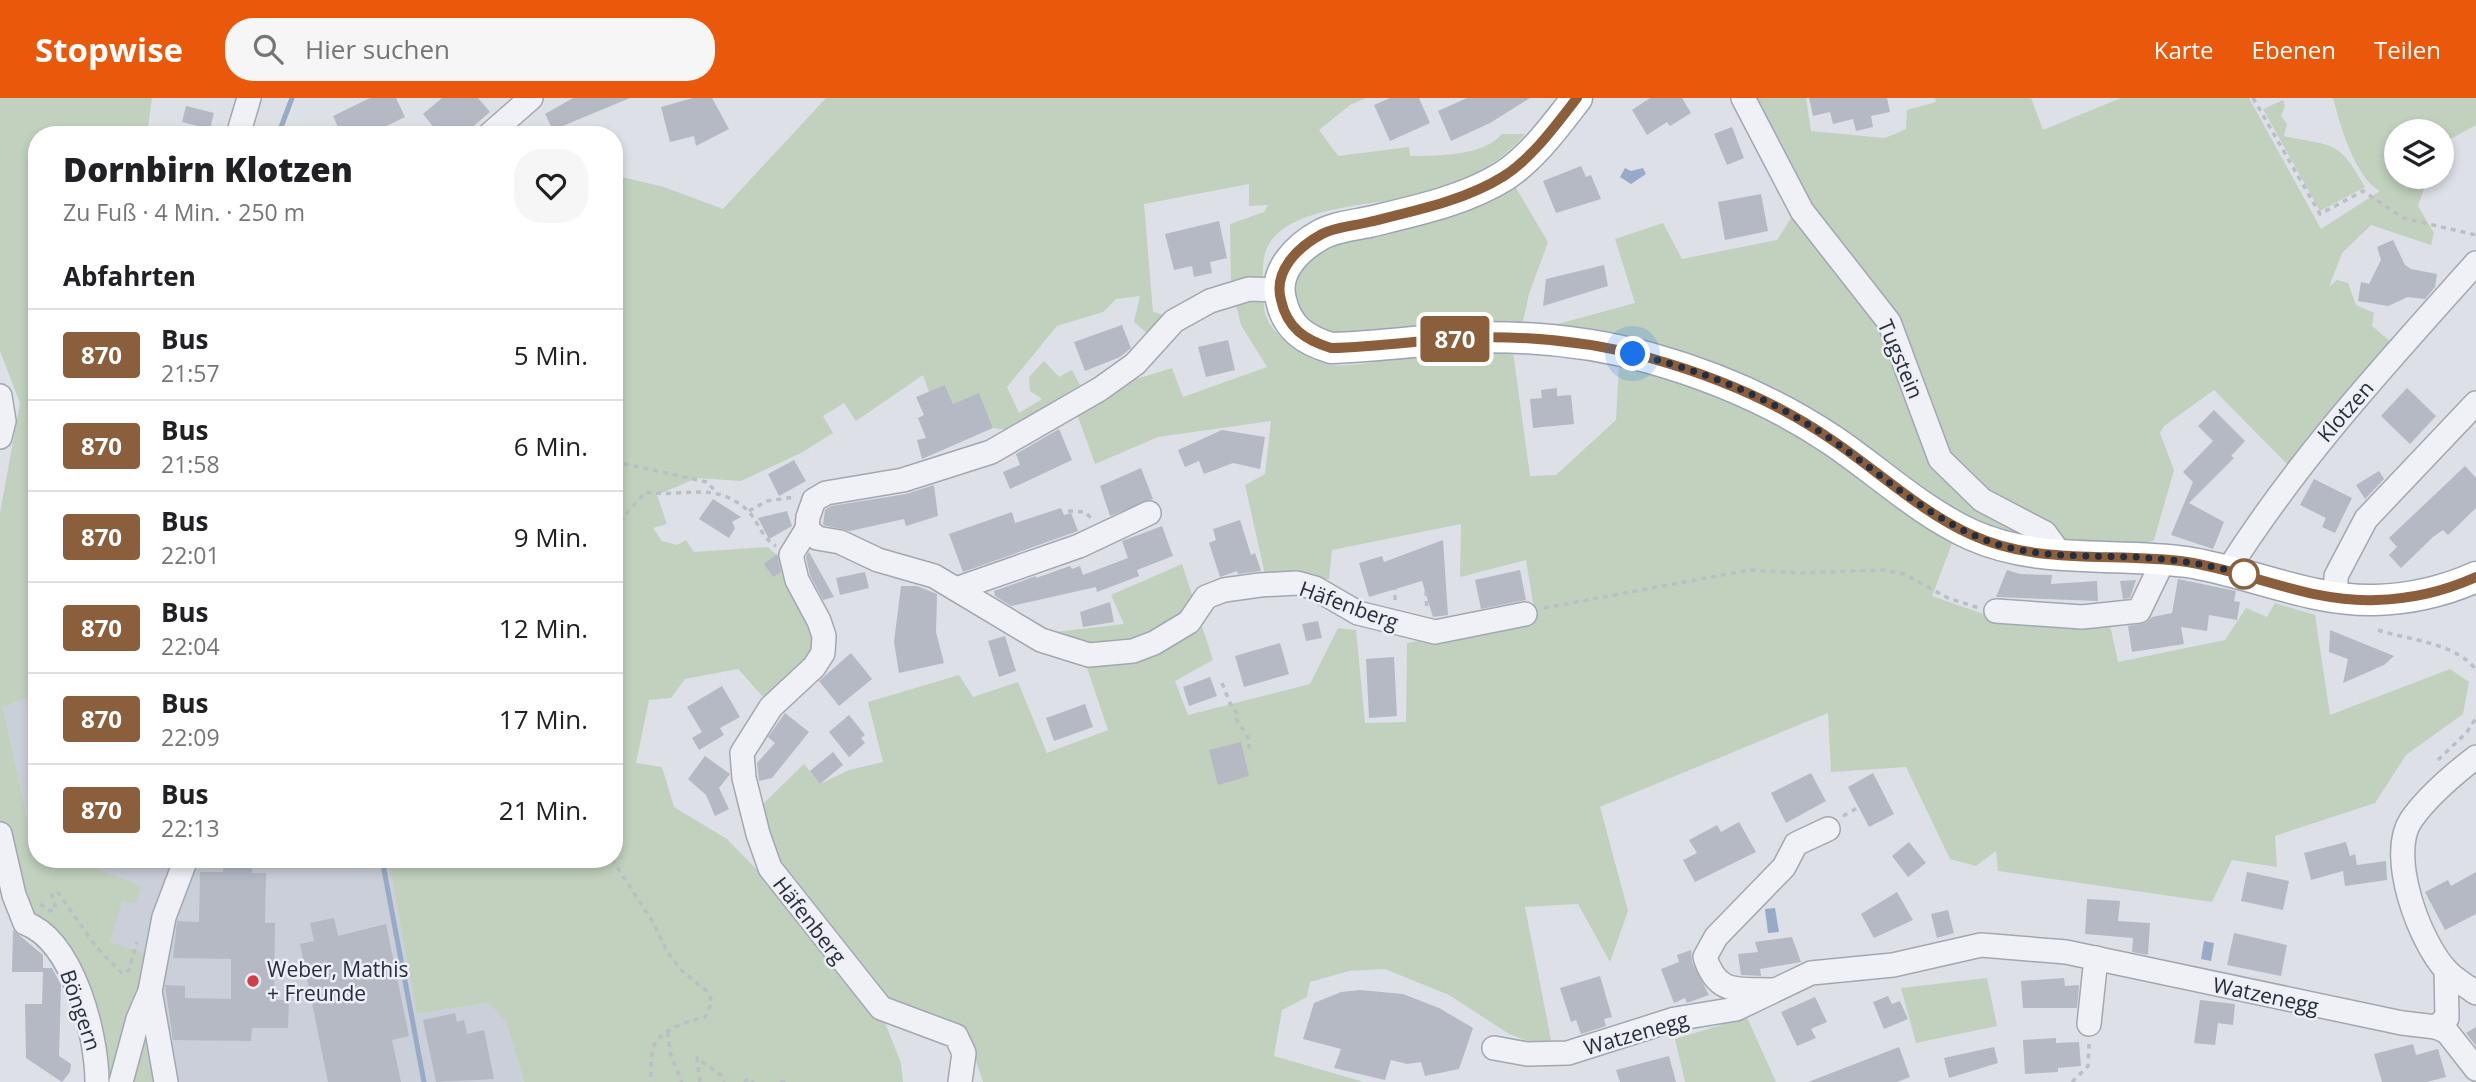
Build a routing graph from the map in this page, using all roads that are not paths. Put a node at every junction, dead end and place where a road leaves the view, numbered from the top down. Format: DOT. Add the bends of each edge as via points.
graph roads {
  1 [pos="249,98"];
  2 [pos="531,98"];
  3 [pos="1577,98"];
  4 [pos="1743,98"];
  5 [pos="241,126"];
  6 [pos="499,126"];
  7 [pos="2476,264"];
  8 [pos="1278,290"];
  9 [pos="0,396"];
  10 [pos="2476,403"];
  11 [pos="0,437"];
  12 [pos="1149,513"];
  13 [pos="807,529"];
  14 [pos="2061,555"];
  15 [pos="2164,559"];
  16 [pos="2228,570"];
  17 [pos="2476,577"];
  18 [pos="956,589"];
  19 [pos="2336,598"];
  20 [pos="1996,611"];
  21 [pos="1525,614"];
  22 [pos="2476,757"];
  23 [pos="1828,829"];
  24 [pos="0,834"];
  25 [pos="183,868"];
  26 [pos="2096,958"];
  27 [pos="2446,970"];
  28 [pos="1773,990"];
  29 [pos="150,991"];
  30 [pos="2476,993"];
  31 [pos="2090,1024"];
  32 [pos="2436,1027"];
  33 [pos="1494,1048"];
  34 [pos="2476,1069"];
  35 [pos="97,1082"];
  36 [pos="121,1082"];
  37 [pos="166,1082"];
  38 [pos="960,1082"];
  1 -- 5 [label="street"];
  2 -- 6 [label="street"];
  3 -- 8 [label="main road" via="1551,132 1505,175 1455,199 1324,233 1299,250 1284,268"];
  4 -- 14 [label="street, Tugstein" via="1802,211 1889,322 1940,459 1982,500 2045,533"];
  7 -- 16 [label="street, Klotzen" via="2322,436"];
  8 -- 13 [label="street" via="1249,289 1210,301 1174,321 1118,377 991,452 903,480 826,493 814,500"];
  8 -- 14 [label="main road" via="1284,315 1296,331 1331,348 1458,338 1543,339 1650,358 1718,380 1803,422 1970,534 1998,545"];
  9 -- 11 [label="street" via="4,421"];
  10 -- 19 [label="street" via="2366,519 2336,576"];
  12 -- 18 [label="street" via="1079,546"];
  13 -- 18 [label="street, Häfenberg" via="878,560 934,576"];
  13 -- 38 [label="street, Häfenberg" via="791,555 797,580 824,636 822,653 814,667 771,707 742,753 758,834 769,868 881,1008 956,1036 964,1053"];
  14 -- 15 [label="main road"];
  15 -- 16 [label="main road"];
  15 -- 20 [label="street" via="2139,611 2082,617"];
  16 -- 19 [label="main road"];
  17 -- 19 [label="main road" via="2400,598"];
  18 -- 21 [label="street, Häfenberg" via="1041,640 1088,655 1133,651 1154,643 1189,622 1206,597 1260,585 1297,583 1358,613 1435,632"];
  22 -- 27 [label="street" via="2411,821 2403,845 2404,875 2420,928"];
  23 -- 28 [label="street, Watzenegg" via="1796,844 1784,867 1716,937 1705,957 1718,983 1731,989"];
  24 -- 35 [label="street, Böngern" via="25,923 61,954 75,983 97,1052"];
  25 -- 29 [label="street" via="163,924"];
  26 -- 28 [label="street, Watzenegg" via="1981,944 1893,965 1811,973"];
  26 -- 31 [label="street"];
  26 -- 32 [label="street, Watzenegg"];
  27 -- 30 [label="street"];
  27 -- 32 [label="street" via="2447,1017"];
  28 -- 33 [label="street, Watzenegg" via="1736,1009 1675,1019 1568,1053 1527,1054"];
  29 -- 36 [label="street"];
  29 -- 37 [label="street"];
  32 -- 34 [label="street" via="2447,1031"];
}
